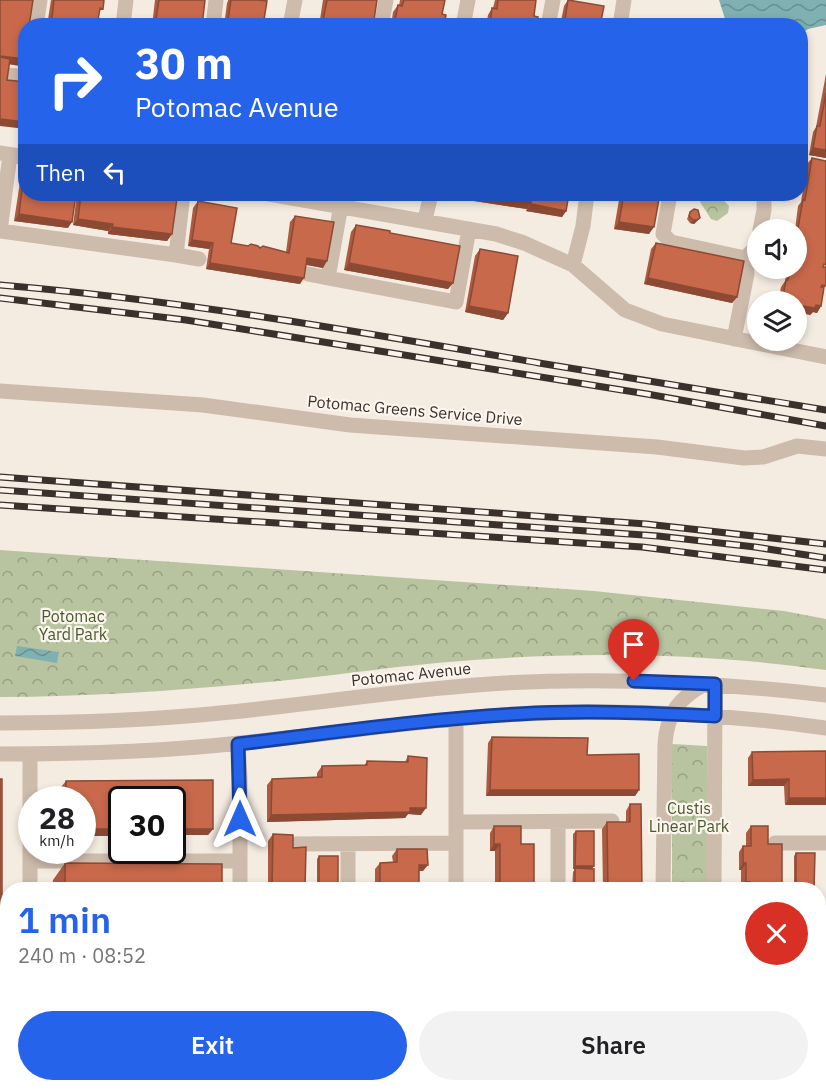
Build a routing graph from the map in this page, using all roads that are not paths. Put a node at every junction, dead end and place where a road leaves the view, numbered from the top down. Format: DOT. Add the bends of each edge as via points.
graph roads {
  1 [pos="40,0"];
  2 [pos="126,0"];
  3 [pos="216,0"];
  4 [pos="295,0"];
  5 [pos="386,0"];
  6 [pos="468,0"];
  7 [pos="553,0"];
  8 [pos="620,0"];
  9 [pos="37,18"];
  10 [pos="124,18"];
  11 [pos="214,18"];
  12 [pos="292,18"];
  13 [pos="383,18"];
  14 [pos="465,18"];
  15 [pos="550,18"];
  16 [pos="620,18"];
  17 [pos="8,75"];
  18 [pos="18,76"];
  19 [pos="12,155"];
  20 [pos="182,201"];
  21 [pos="315,201"];
  22 [pos="429,201"];
  23 [pos="586,201"];
  24 [pos="669,201"];
  25 [pos="764,201"];
  26 [pos="341,205"];
  27 [pos="762,219"];
  28 [pos="425,220"];
  29 [pos="469,229"];
  30 [pos="176,255"];
  31 [pos="745,258"];
  32 [pos="199,259"];
  33 [pos="573,265"];
  34 [pos="308,274"];
  35 [pos="328,278"];
  36 [pos="734,339"];
  37 [pos="826,357"];
  38 [pos="0,391"];
  39 [pos="826,449"];
  40 [pos="710,684"];
  41 [pos="826,695"];
  42 [pos="671,715"];
  43 [pos="715,716"];
  44 [pos="456,719"];
  45 [pos="0,723"];
  46 [pos="826,728"];
  47 [pos="238,744"];
  48 [pos="0,754"];
  49 [pos="30,754"];
  50 [pos="30,786"];
  51 [pos="612,821"];
  52 [pos="456,822"];
  53 [pos="558,822"];
  54 [pos="456,843"];
  55 [pos="775,843"];
  56 [pos="826,843"];
  57 [pos="294,844"];
  58 [pos="348,844"];
  59 [pos="96,861"];
  60 [pos="240,861"];
  61 [pos="30,864"];
  62 [pos="30,882"];
  63 [pos="240,882"];
  64 [pos="348,882"];
  65 [pos="456,882"];
  66 [pos="558,882"];
  67 [pos="663,882"];
  68 [pos="714,882"];
  1 -- 9 [label="street"];
  2 -- 10 [label="street"];
  3 -- 11 [label="street"];
  4 -- 12 [label="street"];
  5 -- 13 [label="street"];
  6 -- 14 [label="street"];
  7 -- 15 [label="street"];
  8 -- 16 [label="street"];
  17 -- 18 [label="street"];
  19 -- 30 [label="street" via="0,231"];
  20 -- 30 [label="street"];
  21 -- 26 [label="street"];
  22 -- 28 [label="street"];
  23 -- 33 [label="street"];
  24 -- 31 [label="street" via="663,234 671,242"];
  25 -- 27 [label="street"];
  26 -- 28 [label="street"];
  26 -- 35 [label="street"];
  28 -- 29 [label="street"];
  29 -- 33 [label="street" via="524,243"];
  29 -- 35 [label="street" via="456,302"];
  30 -- 32 [label="street"];
  31 -- 36 [label="street" via="747,274"];
  33 -- 36 [label="street" via="625,310 662,324"];
  34 -- 35 [label="street"];
  36 -- 37 [label="street"];
  38 -- 39 [label="street, Potomac Greens Service Drive" via="203,405 350,425 657,447 744,458 764,457 797,446"];
  40 -- 41 [label="street, Potomac Avenue"];
  40 -- 42 [label="street" via="686,694"];
  40 -- 43 [label="street"];
  40 -- 45 [label="street, Potomac Avenue" via="505,683 230,712 63,723"];
  42 -- 43 [label="street"];
  42 -- 44 [label="street" via="588,712"];
  42 -- 67 [label="street" via="664,744"];
  43 -- 46 [label="street"];
  43 -- 68 [label="street"];
  44 -- 47 [label="street"];
  44 -- 52 [label="street"];
  47 -- 49 [label="street"];
  47 -- 60 [label="street"];
  48 -- 49 [label="street"];
  49 -- 50 [label="street"];
  51 -- 53 [label="street"];
  52 -- 53 [label="street"];
  52 -- 54 [label="street"];
  53 -- 66 [label="street"];
  54 -- 58 [label="street"];
  54 -- 65 [label="street"];
  55 -- 56 [label="street"];
  57 -- 58 [label="street"];
  58 -- 64 [label="street"];
  59 -- 60 [label="street"];
  60 -- 63 [label="street"];
  61 -- 62 [label="street"];
}
